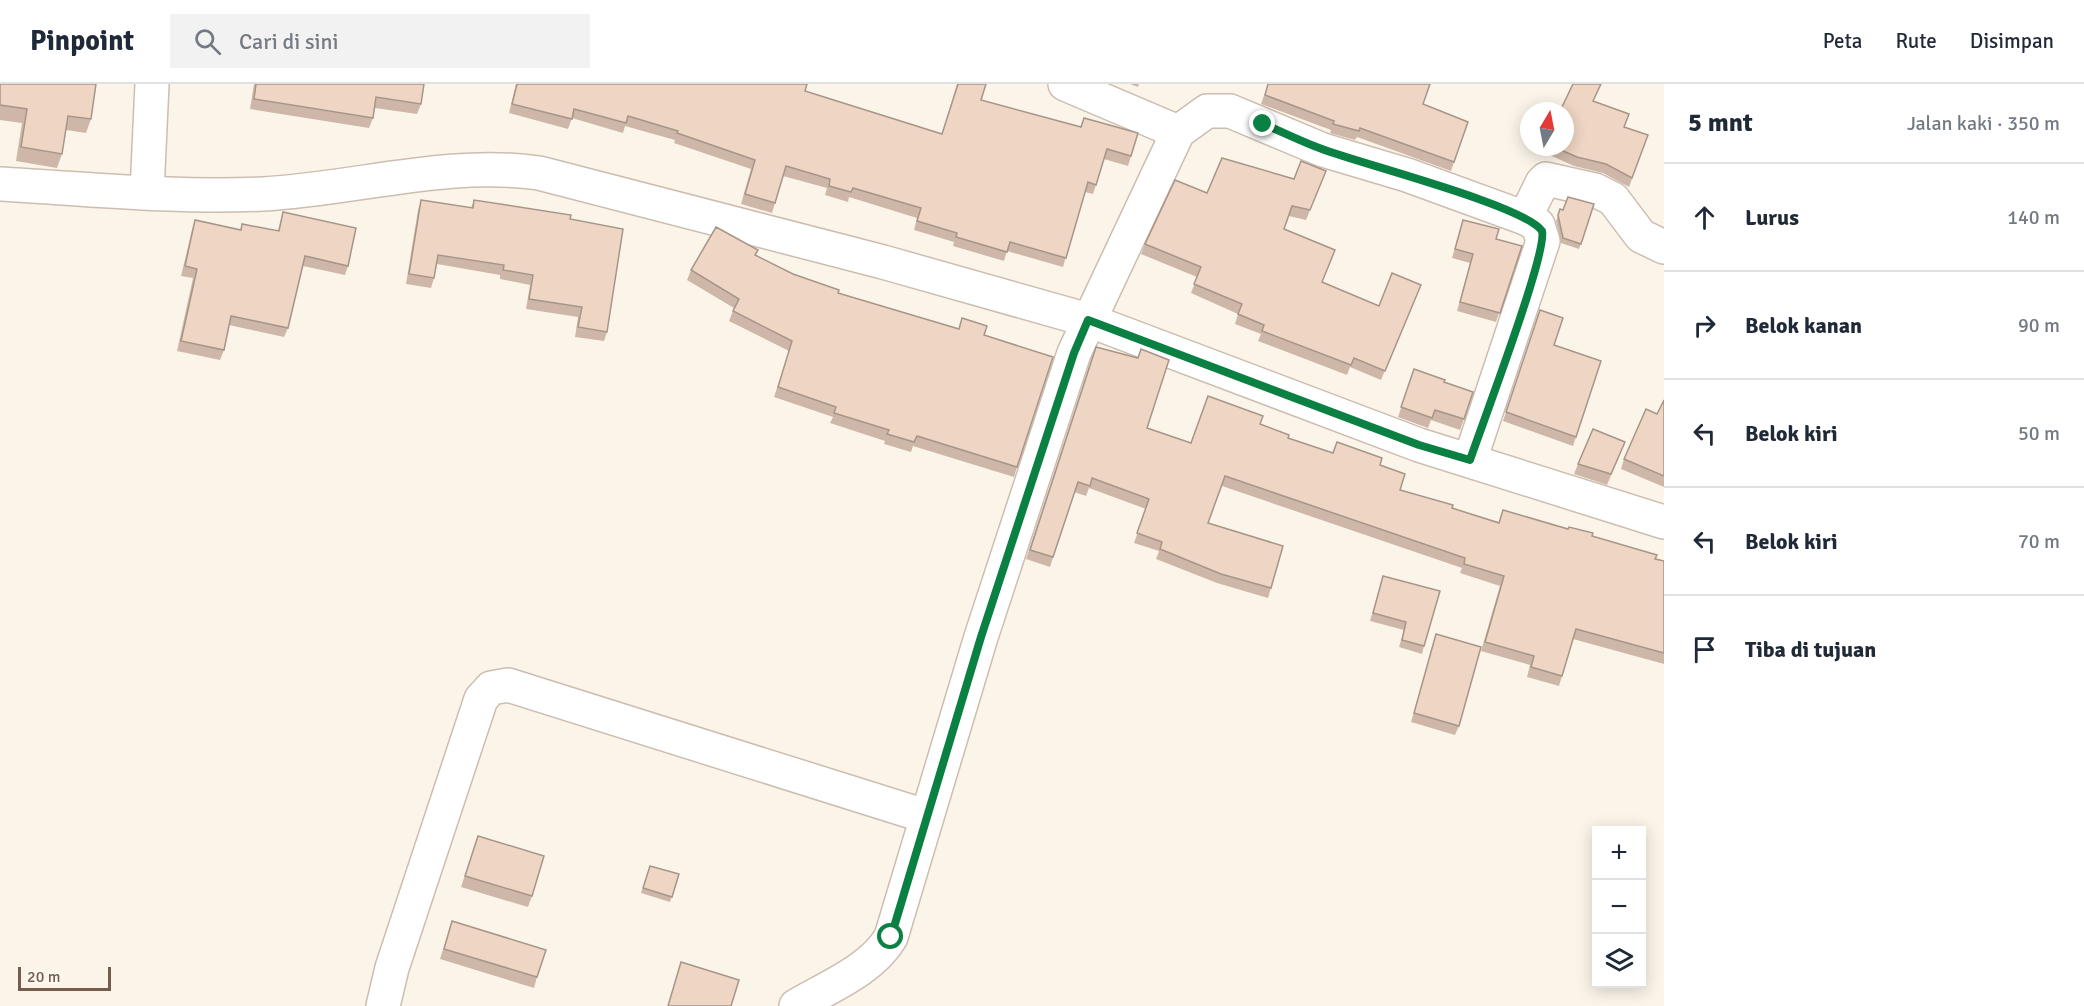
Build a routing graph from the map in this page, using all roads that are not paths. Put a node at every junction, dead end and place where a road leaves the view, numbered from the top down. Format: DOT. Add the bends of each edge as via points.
graph roads {
  1 [pos="152,84"];
  2 [pos="1065,84"];
  3 [pos="1178,132"];
  4 [pos="0,184"];
  5 [pos="147,192"];
  6 [pos="1525,218"];
  7 [pos="1664,247"];
  8 [pos="1088,320"];
  9 [pos="1470,460"];
  10 [pos="1664,522"];
  11 [pos="925,816"];
  12 [pos="383,1006"];
  13 [pos="796,1006"];
  1 -- 5 [label="street"];
  2 -- 3 [label="street"];
  3 -- 6 [label="street" via="1207,111 1230,111 1323,150"];
  3 -- 8 [label="street"];
  4 -- 5 [label="street"];
  5 -- 8 [label="street" via="263,194 487,169 531,172 883,262"];
  6 -- 7 [label="street" via="1542,183 1553,179 1595,190 1612,199 1641,236"];
  6 -- 9 [label="street" via="1538,225 1543,242"];
  8 -- 9 [label="street" via="1419,445"];
  8 -- 11 [label="street"];
  9 -- 10 [label="street"];
  11 -- 12 [label="street" via="508,685 491,688 481,699"];
  11 -- 13 [label="street" via="891,937 883,951"];
}
